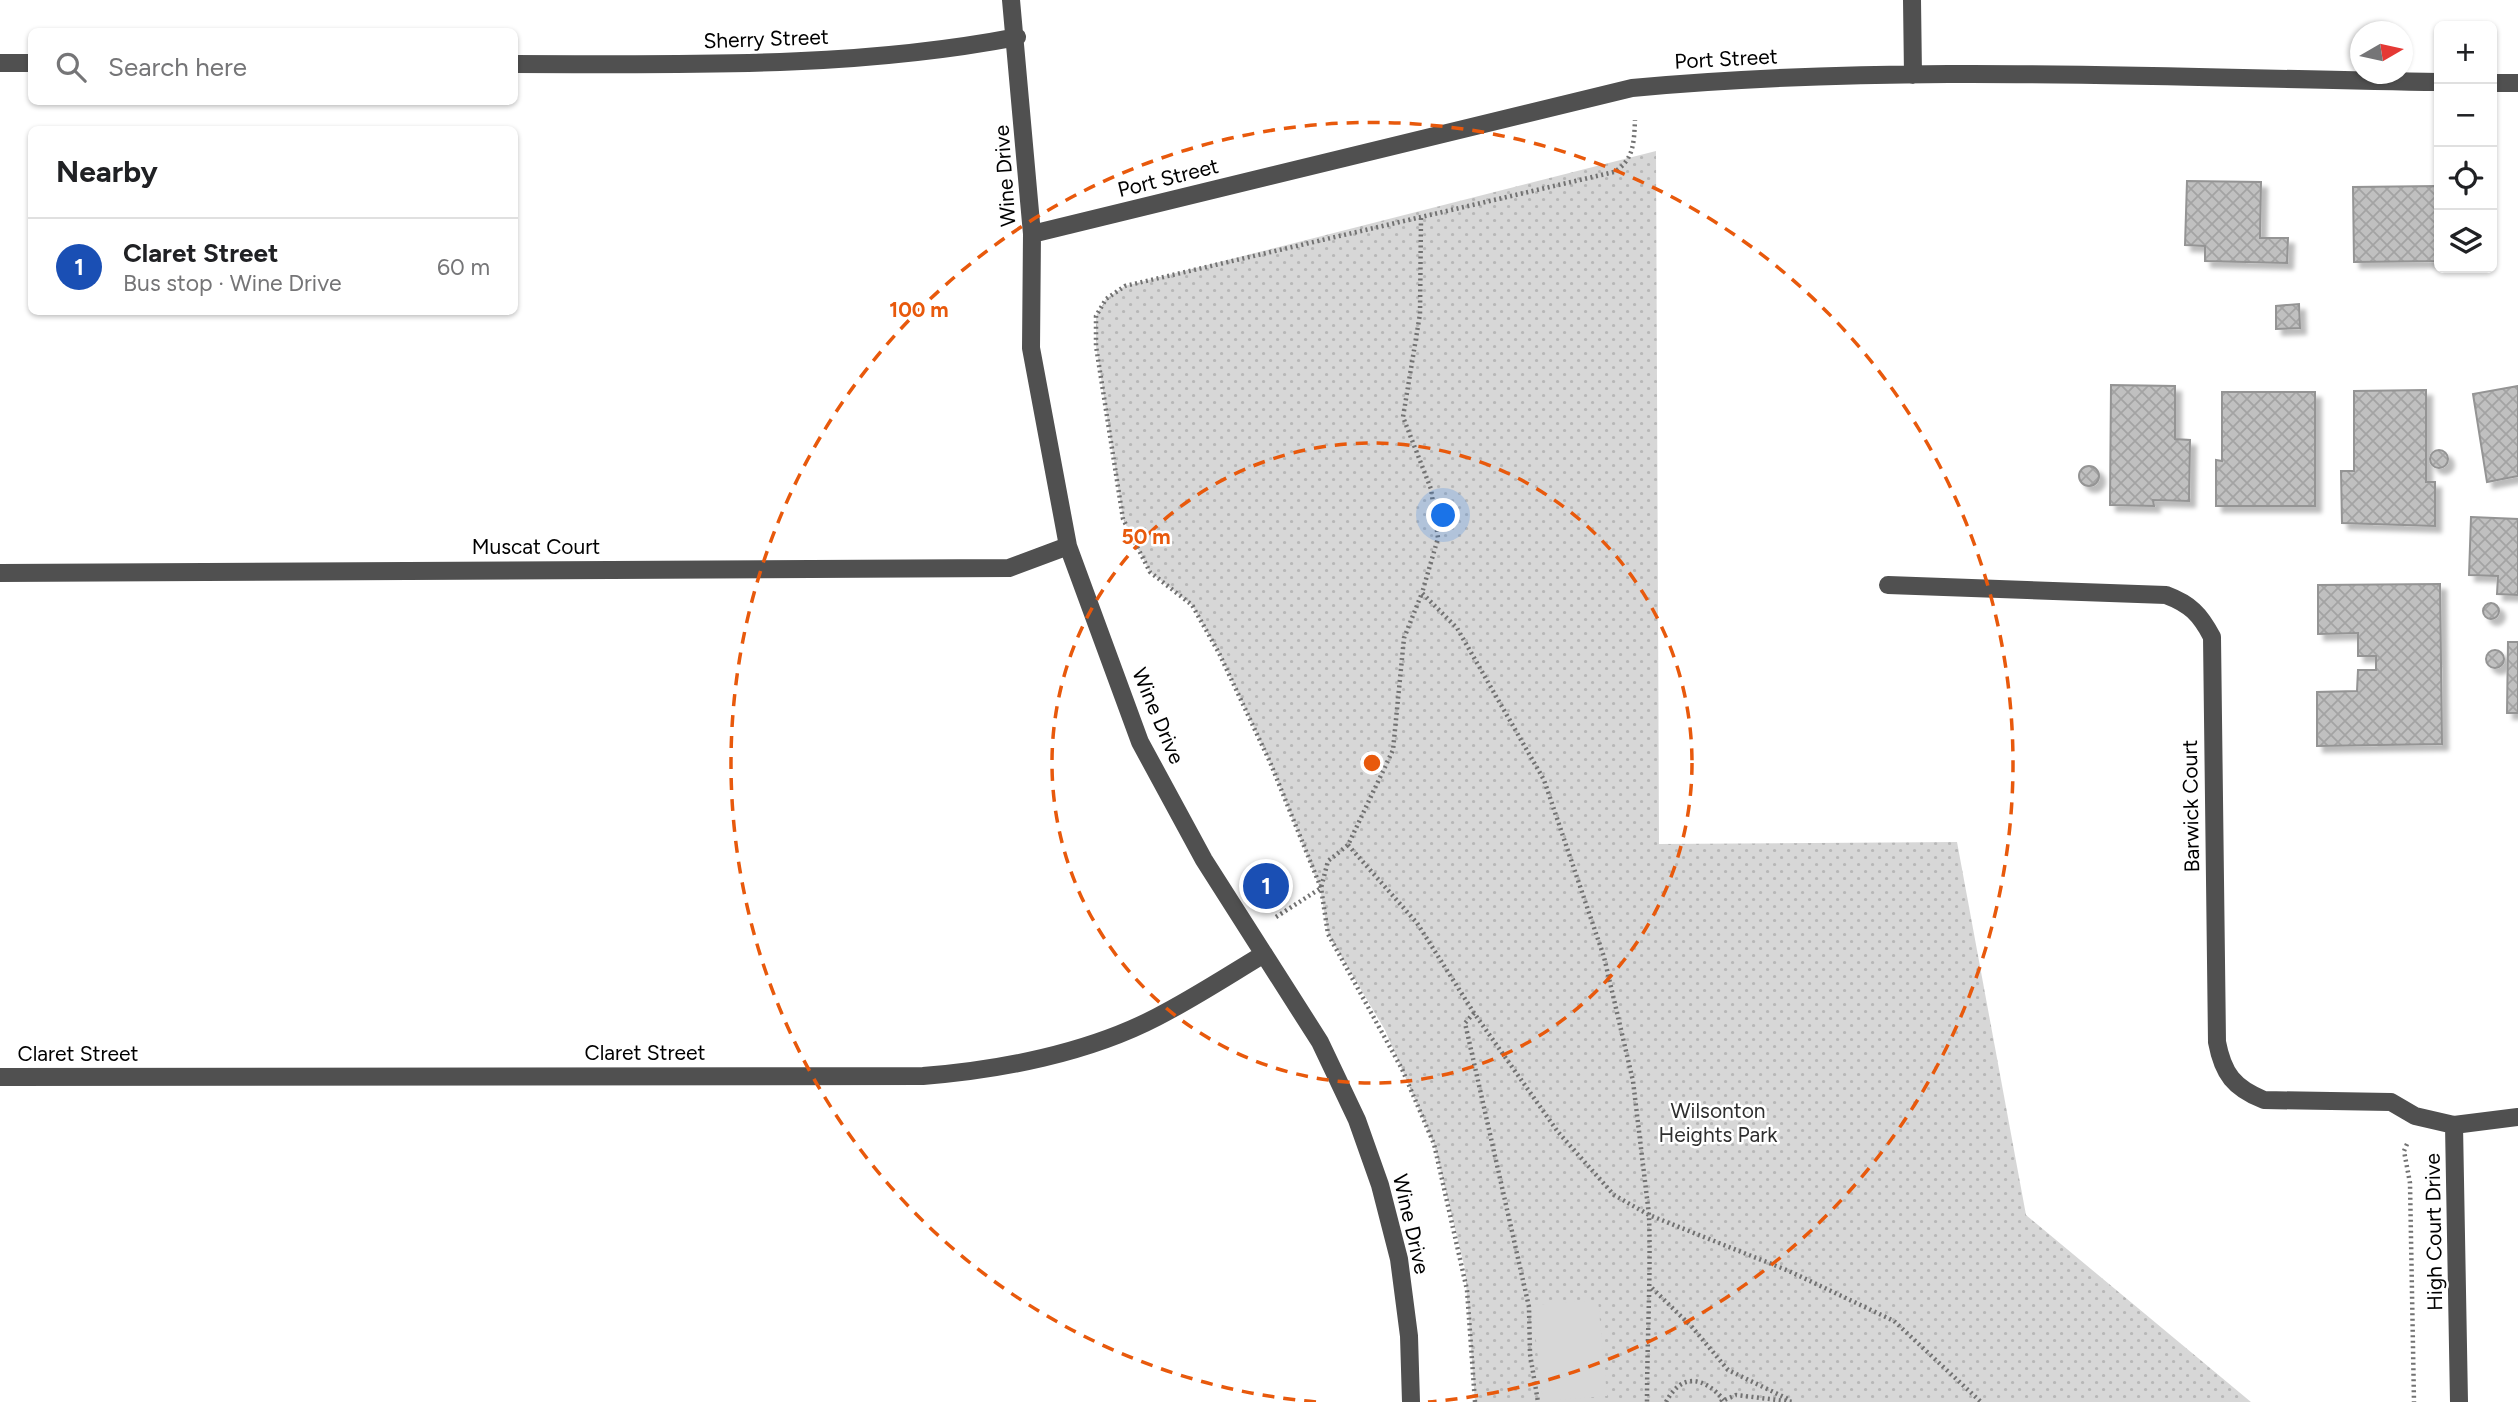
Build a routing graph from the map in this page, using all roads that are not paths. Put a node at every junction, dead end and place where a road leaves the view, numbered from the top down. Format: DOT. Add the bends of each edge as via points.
graph roads {
  1 [pos="1012,0"];
  2 [pos="1912,0"];
  3 [pos="1017,37"];
  4 [pos="0,62"];
  5 [pos="28,63"];
  6 [pos="518,64"];
  7 [pos="1913,75"];
  8 [pos="2434,82"];
  9 [pos="2497,83"];
  10 [pos="2518,83"];
  11 [pos="1032,234"];
  12 [pos="1068,546"];
  13 [pos="0,573"];
  14 [pos="1888,585"];
  15 [pos="1264,954"];
  16 [pos="0,1077"];
  17 [pos="2518,1117"];
  18 [pos="2454,1125"];
  19 [pos="1411,1402"];
  20 [pos="2459,1402"];
  1 -- 3 [label="street, Wine Drive"];
  2 -- 7 [label="street"];
  3 -- 6 [label="street, Sherry Street" via="945,51 771,65"];
  3 -- 11 [label="street, Wine Drive"];
  4 -- 5 [label="street"];
  7 -- 8 [label="street, Port Street"];
  7 -- 11 [label="street, Port Street" via="1719,80 1632,88"];
  9 -- 10 [label="street"];
  11 -- 12 [label="street, Wine Drive" via="1031,348"];
  12 -- 13 [label="street, Muscat Court" via="1009,568"];
  12 -- 15 [label="street, Wine Drive" via="1140,742 1204,860"];
  14 -- 18 [label="street, Barwick Court" via="2166,595 2188,603 2212,637 2217,1042 2228,1079 2264,1100 2391,1102 2416,1116"];
  15 -- 16 [label="street, Claret Street" via="1156,1018 1110,1037 991,1070 909,1076"];
  15 -- 19 [label="street, Wine Drive" via="1320,1042 1357,1120 1380,1185 1399,1259 1409,1336"];
  17 -- 18 [label="street, High Court Drive"];
  18 -- 20 [label="street, High Court Drive"];
}
